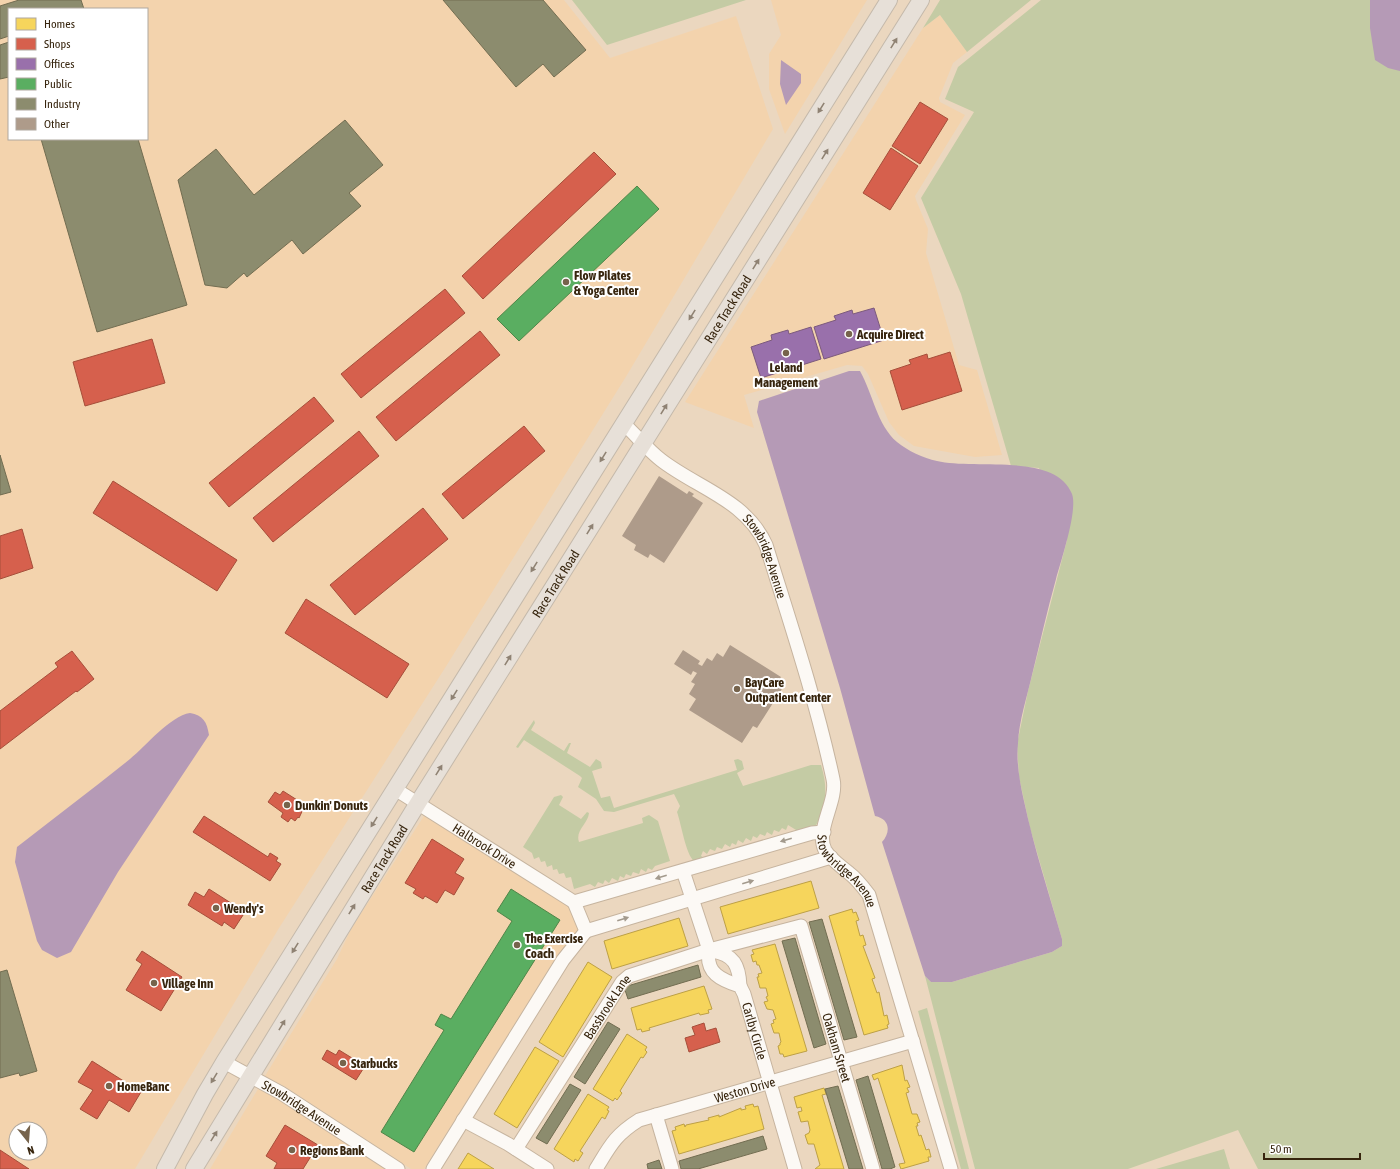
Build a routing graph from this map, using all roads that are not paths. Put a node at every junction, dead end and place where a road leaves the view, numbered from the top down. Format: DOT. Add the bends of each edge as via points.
graph roads {
  1 [pos="889,0"];
  2 [pos="921,0"];
  3 [pos="760,206"];
  4 [pos="783,221"];
  5 [pos="624,424"];
  6 [pos="643,442"];
  7 [pos="395,789"];
  8 [pos="418,803"];
  9 [pos="824,832"];
  10 [pos="831,857"];
  11 [pos="683,871"];
  12 [pos="691,899"];
  13 [pos="574,902"];
  14 [pos="801,926"];
  15 [pos="586,931"];
  16 [pos="709,950"];
  17 [pos="740,986"];
  18 [pos="913,1041"];
  19 [pos="224,1062"];
  20 [pos="841,1062"];
  21 [pos="250,1077"];
  22 [pos="769,1082"];
  23 [pos="656,1115"];
  24 [pos="464,1120"];
  25 [pos="516,1149"];
  26 [pos="165,1169"];
  27 [pos="194,1169"];
  28 [pos="398,1169"];
  29 [pos="433,1169"];
  30 [pos="547,1169"];
  31 [pos="596,1169"];
  32 [pos="672,1169"];
  33 [pos="795,1169"];
  34 [pos="873,1169"];
  35 [pos="951,1169"];
  1 -- 3 [label="main road, Race Track Road, one-way"];
  4 -- 2 [label="main road, Race Track Road, one-way"];
  3 -- 4 [label="main road"];
  3 -- 5 [label="main road, Race Track Road, one-way"];
  6 -- 4 [label="main road, Race Track Road, one-way"];
  5 -- 6 [label="street, Stowbridge Avenue"];
  5 -- 7 [label="main road, Race Track Road, one-way"];
  8 -- 6 [label="main road, Race Track Road, one-way"];
  6 -- 9 [label="street, Stowbridge Avenue" via="661,460 744,513 761,535 787,612 833,779 833,797"];
  7 -- 8 [label="street, Halbrook Drive"];
  7 -- 19 [label="main road, Race Track Road, one-way"];
  8 -- 13 [label="street, Halbrook Drive"];
  21 -- 8 [label="main road, Race Track Road, one-way"];
  9 -- 10 [label="street, Stowbridge Avenue" via="823,843"];
  9 -- 11 [label="street, one-way" via="812,833"];
  12 -- 10 [label="street, one-way"];
  10 -- 18 [label="street, Stowbridge Avenue" via="856,879 869,896"];
  11 -- 12 [label="street, Carlby Circle"];
  11 -- 13 [label="street, one-way"];
  15 -- 12 [label="street, one-way"];
  12 -- 16 [label="street, Carlby Circle"];
  13 -- 15 [label="street"];
  14 -- 16 [label="street, Bassbrook Lane"];
  14 -- 20 [label="street, Oakham Street"];
  15 -- 24 [label="street" via="563,960"];
  16 -- 17 [label="street, Carlby Circle" via="708,964 714,972 721,979"];
  16 -- 17 [label="street, Carlby Circle" via="727,954 738,969"];
  16 -- 25 [label="street, Bassbrook Lane" via="629,976 622,982"];
  17 -- 22 [label="street, Carlby Circle" via="750,1011"];
  18 -- 20 [label="street, Weston Drive"];
  18 -- 35 [label="street, Stowbridge Avenue"];
  19 -- 21 [label="street, Stowbridge Avenue"];
  19 -- 26 [label="main road, Race Track Road, one-way"];
  20 -- 22 [label="street, Weston Drive"];
  20 -- 34 [label="street, Oakham Street"];
  27 -- 21 [label="main road, Race Track Road, one-way"];
  21 -- 28 [label="street, Stowbridge Avenue" via="281,1093"];
  22 -- 23 [label="street, Weston Drive"];
  22 -- 33 [label="street, Carlby Circle"];
  23 -- 31 [label="street, Weston Drive" via="639,1120 622,1130"];
  23 -- 32 [label="street"];
  24 -- 25 [label="street"];
  24 -- 29 [label="street"];
  25 -- 30 [label="street"];
}
